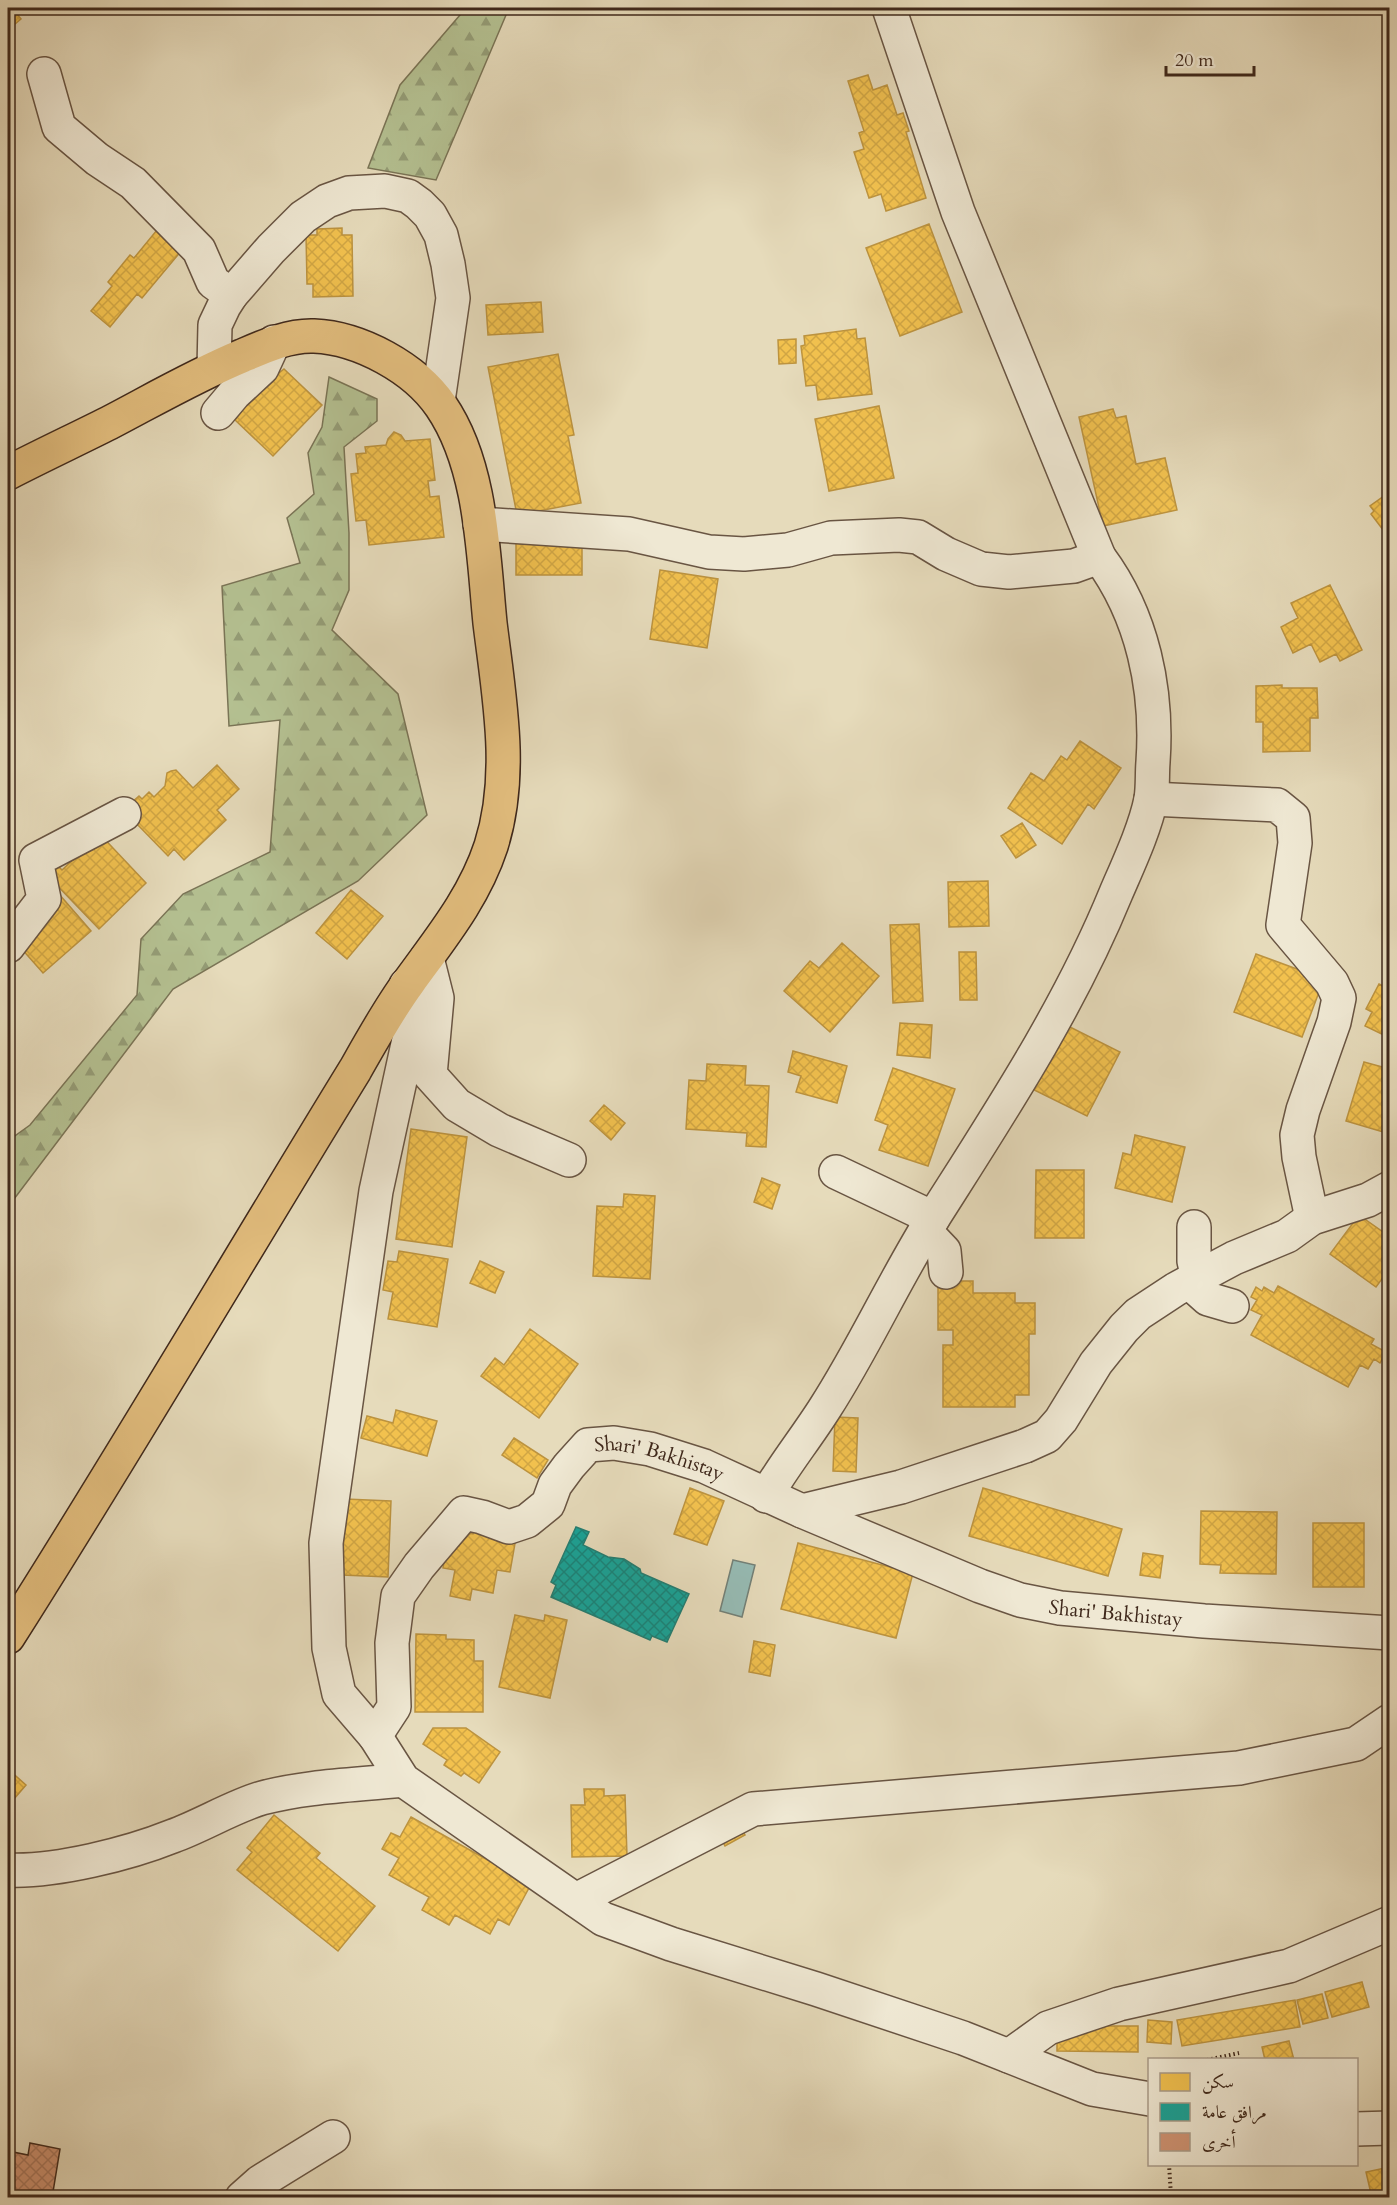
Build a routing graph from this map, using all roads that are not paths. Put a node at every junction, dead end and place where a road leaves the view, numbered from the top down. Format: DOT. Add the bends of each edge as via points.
graph roads {
  1 [pos="889,8"];
  2 [pos="44,74"];
  3 [pos="231,295"];
  4 [pos="274,342"];
  5 [pos="214,368"];
  6 [pos="438,401"];
  7 [pos="218,413"];
  8 [pos="8,472"];
  9 [pos="480,524"];
  10 [pos="1099,557"];
  11 [pos="1151,799"];
  12 [pos="124,814"];
  13 [pos="8,946"];
  14 [pos="427,958"];
  15 [pos="406,985"];
  16 [pos="569,1160"];
  17 [pos="836,1172"];
  18 [pos="1389,1188"];
  19 [pos="1312,1218"];
  20 [pos="929,1225"];
  21 [pos="1194,1227"];
  22 [pos="946,1272"];
  23 [pos="1193,1280"];
  24 [pos="1232,1306"];
  25 [pos="766,1496"];
  26 [pos="802,1511"];
  27 [pos="1389,1633"];
  28 [pos="8,1637"];
  29 [pos="1389,1721"];
  30 [pos="375,1736"];
  31 [pos="403,1780"];
  32 [pos="8,1870"];
  33 [pos="576,1900"];
  34 [pos="1389,1923"];
  35 [pos="1009,2056"];
  36 [pos="1148,2099"];
  37 [pos="1389,2128"];
  38 [pos="1358,2129"];
  39 [pos="333,2137"];
  40 [pos="242,2198"];
  1 -- 10 [label="street" via="958,212"];
  2 -- 3 [label="street" via="59,127 133,183 200,250 213,282"];
  3 -- 5 [label="street" via="215,325"];
  3 -- 6 [label="street" via="303,217 327,201 368,191 408,196 430,215 441,235 453,298"];
  4 -- 5 [label="main road"];
  4 -- 6 [label="main road" via="312,336 340,340 379,354 414,375"];
  4 -- 7 [label="street" via="261,368"];
  5 -- 8 [label="main road"];
  6 -- 9 [label="main road" via="450,420 468,467"];
  9 -- 10 [label="street" via="629,534 709,552 744,554 788,550 831,538 899,535 918,537 981,568 1009,572 1074,566"];
  9 -- 14 [label="main road" via="502,728 502,793 491,846 470,897"];
  10 -- 11 [label="street" via="1127,604 1147,665 1154,719"];
  11 -- 19 [label="street" via="1277,805 1293,818 1295,843 1283,925 1332,983 1339,998 1298,1135"];
  11 -- 20 [label="street" via="1094,946 1057,1018"];
  12 -- 13 [label="street" via="36,860 44,899"];
  14 -- 15 [label="main road"];
  14 -- 16 [label="street" via="437,998 430,1075 457,1105 499,1130"];
  15 -- 28 [label="main road" via="93,1504"];
  15 -- 30 [label="street" via="411,1030 376,1191 326,1544 329,1648 339,1694"];
  17 -- 20 [label="street"];
  18 -- 19 [label="street" via="1368,1200"];
  19 -- 23 [label="street" via="1287,1236"];
  20 -- 22 [label="street" via="944,1251"];
  20 -- 25 [label="street" via="826,1408"];
  21 -- 23 [label="street"];
  23 -- 24 [label="street" via="1208,1299"];
  23 -- 26 [label="street" via="1138,1314 1124,1328 1047,1436 901,1487"];
  25 -- 26 [label="street, Shari' Bakhistay"];
  25 -- 30 [label="street, Shari' Bakhistay" via="704,1466 650,1449 614,1443 588,1445 555,1485 548,1504 528,1521 509,1527 464,1514 398,1596 392,1643 394,1707"];
  26 -- 27 [label="street, Shari' Bakhistay" via="1020,1600 1060,1608 1204,1621"];
  29 -- 33 [label="street" via="1356,1744 1239,1768 753,1809"];
  30 -- 31 [label="street"];
  31 -- 32 [label="street" via="260,1798 172,1837 92,1861"];
  31 -- 33 [label="street"];
  33 -- 35 [label="street" via="603,1919 641,1934"];
  34 -- 35 [label="street" via="1289,1966 1119,2004 1048,2028"];
  35 -- 36 [label="street" via="1092,2089"];
  37 -- 38 [label="street"];
  39 -- 40 [label="street" via="260,2182"];
}
